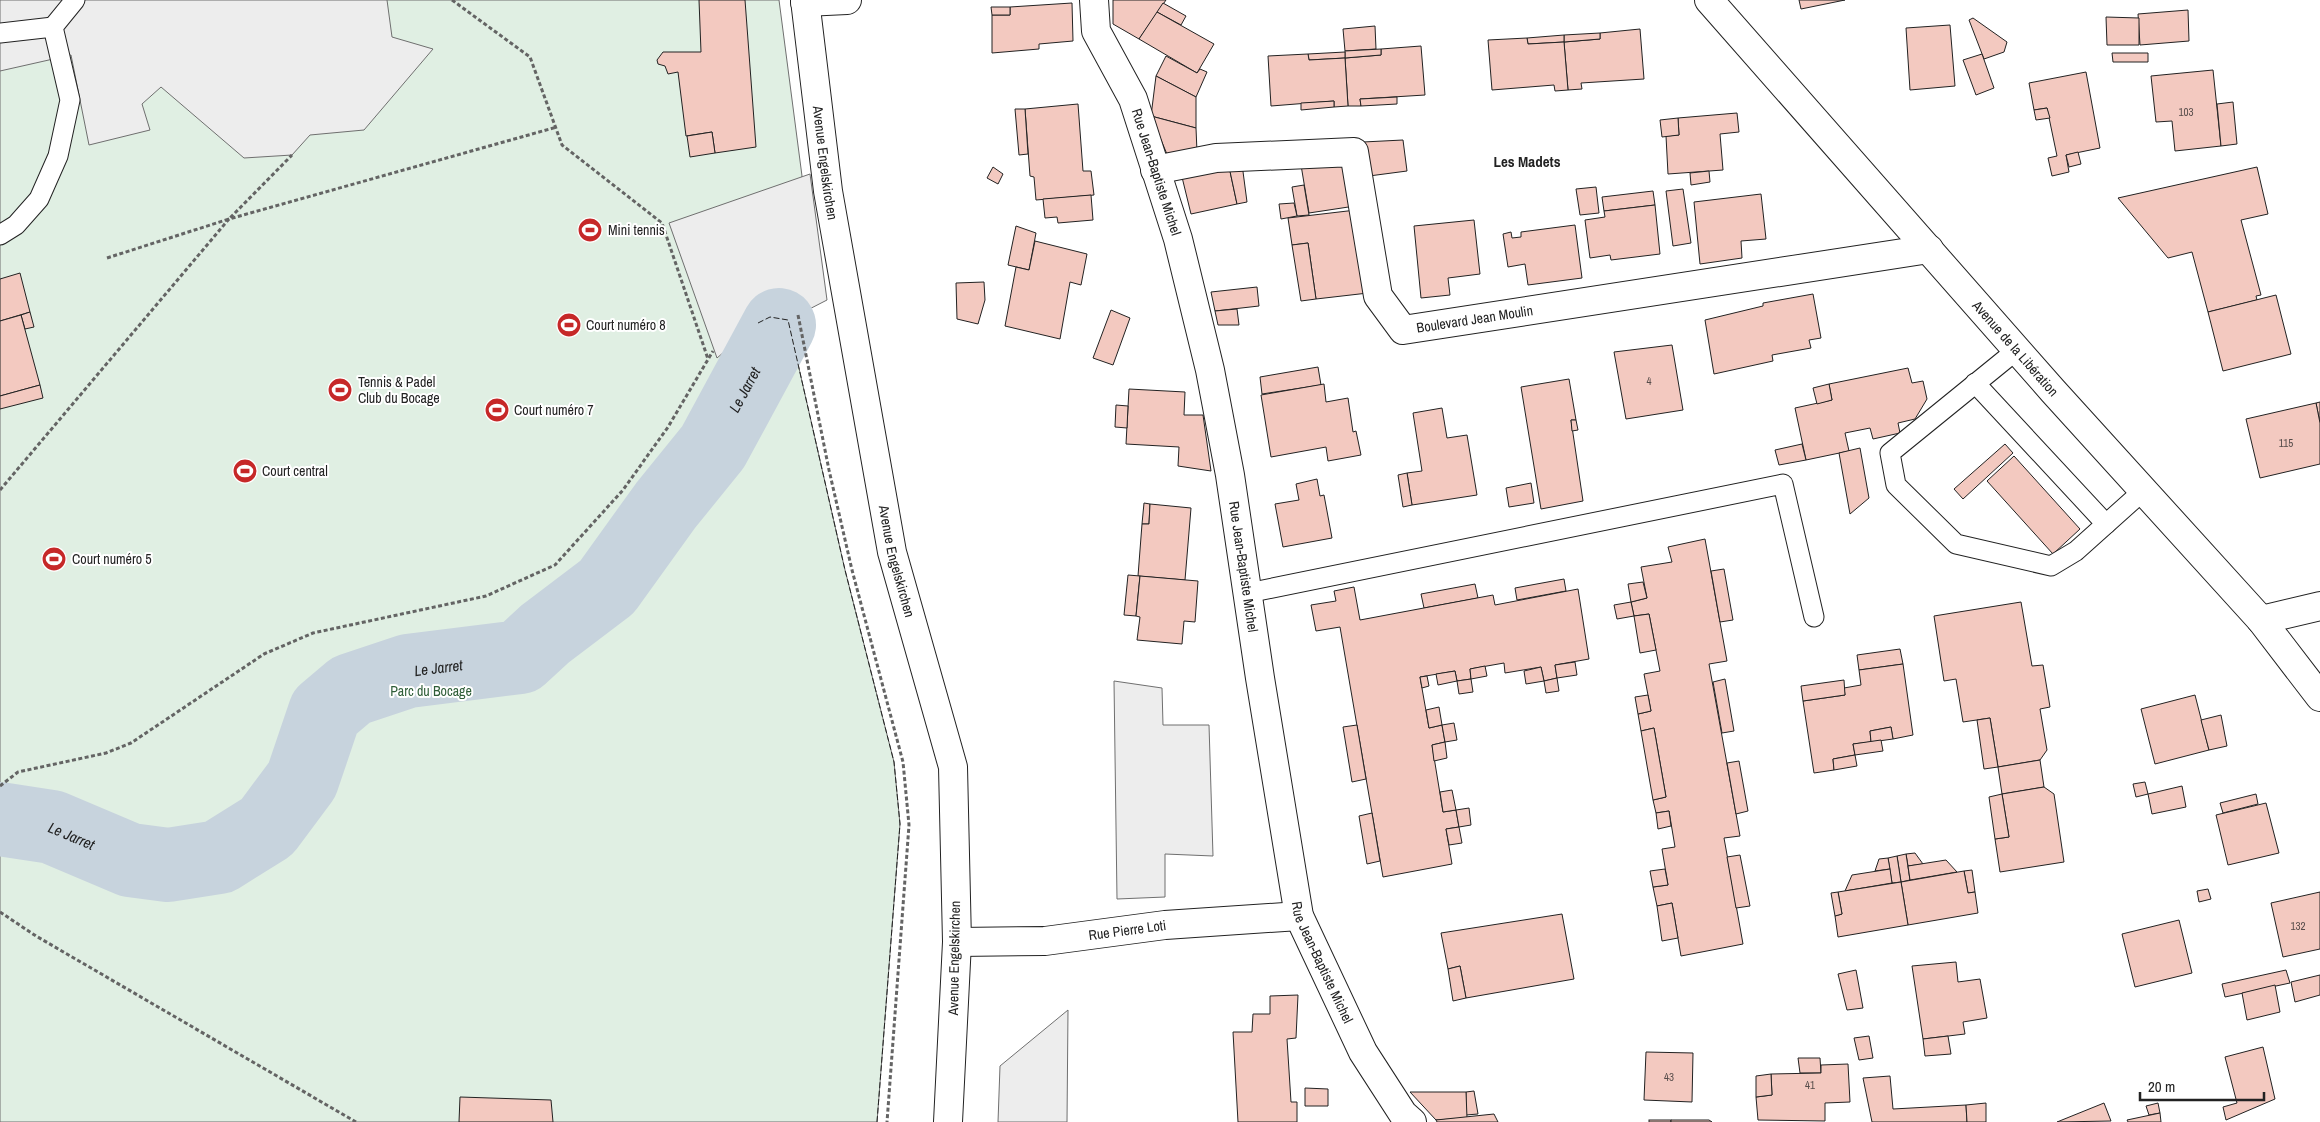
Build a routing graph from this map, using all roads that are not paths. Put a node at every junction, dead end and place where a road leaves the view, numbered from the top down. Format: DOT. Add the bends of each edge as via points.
graph roads {
  1 [pos="76,0"];
  2 [pos="848,0"];
  3 [pos="1094,0"];
  4 [pos="1709,0"];
  5 [pos="805,1"];
  6 [pos="53,27"];
  7 [pos="0,33"];
  8 [pos="1155,170"];
  9 [pos="0,235"];
  10 [pos="1930,249"];
  11 [pos="2018,349"];
  12 [pos="1975,383"];
  13 [pos="2144,490"];
  14 [pos="2106,524"];
  15 [pos="1248,593"];
  16 [pos="2320,606"];
  17 [pos="1814,617"];
  18 [pos="2261,620"];
  19 [pos="2320,697"];
  20 [pos="1299,916"];
  21 [pos="957,942"];
  22 [pos="948,1122"];
  23 [pos="1412,1122"];
  1 -- 6 [label="lane"];
  2 -- 5 [label="street"];
  3 -- 8 [label="street, Rue Jean-Baptiste Michel" via="1096,31 1132,99"];
  4 -- 10 [label="street, Avenue de la Libération"];
  5 -- 21 [label="street, Avenue Engelskirchen" via="828,191 892,552 953,767"];
  6 -- 7 [label="lane"];
  6 -- 9 [label="lane" via="70,100 58,156 39,198 16,225"];
  8 -- 10 [label="street, Boulevard Jean Moulin" via="1216,158 1354,152 1378,296 1403,330"];
  8 -- 15 [label="street, Rue Jean-Baptiste Michel" via="1178,239 1210,370"];
  10 -- 11 [label="street, Avenue de la Libération"];
  11 -- 12 [label="lane"];
  11 -- 13 [label="street, Avenue de la Libération"];
  12 -- 14 [label="lane"];
  12 -- 14 [label="lane" via="1890,453 1896,485 1956,544 2051,566 2076,551"];
  13 -- 14 [label="lane"];
  13 -- 18 [label="street, Avenue de la Libération"];
  15 -- 17 [label="lane" via="1783,484"];
  15 -- 20 [label="street, Rue Jean-Baptiste Michel"];
  16 -- 18 [label="street"];
  18 -- 19 [label="street, Avenue de la Libération"];
  20 -- 21 [label="street, Rue Pierre Loti" via="1165,925 1045,940"];
  20 -- 23 [label="street, Rue Jean-Baptiste Michel" via="1363,1052 1403,1114"];
  21 -- 22 [label="street, Avenue Engelskirchen"];
}
